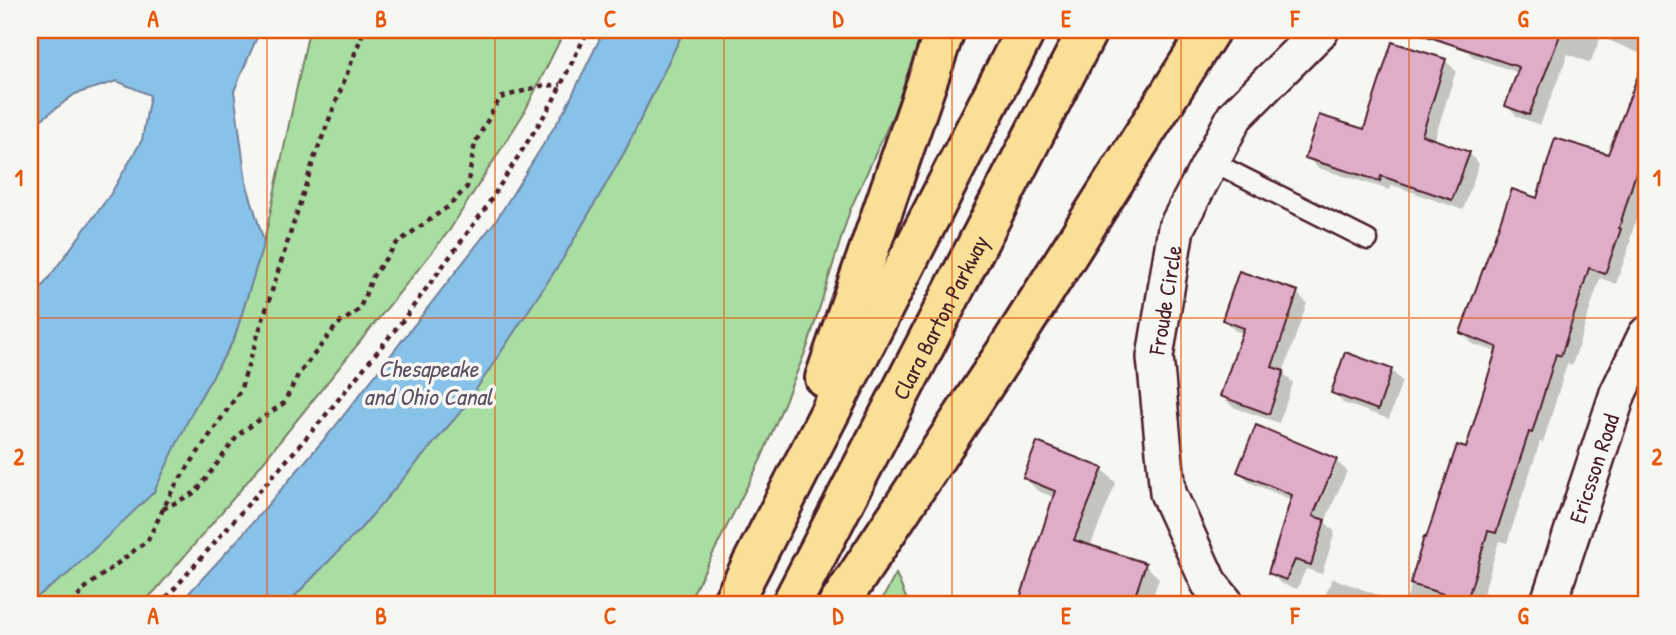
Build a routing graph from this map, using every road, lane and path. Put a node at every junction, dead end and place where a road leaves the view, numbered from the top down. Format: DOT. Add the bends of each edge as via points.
graph roads {
  1 [pos="364,30"];
  2 [pos="588,30"];
  3 [pos="945,30"];
  4 [pos="1026,30"];
  5 [pos="1088,30"];
  6 [pos="1210,30"];
  7 [pos="1321,30"];
  8 [pos="561,85"];
  9 [pos="1211,162"];
  10 [pos="1368,240"];
  11 [pos="1646,335"];
  12 [pos="781,505"];
  13 [pos="162,510"];
  14 [pos="72,605"];
  15 [pos="160,605"];
  16 [pos="731,605"];
  17 [pos="792,605"];
  18 [pos="838,605"];
  19 [pos="1227,605"];
  20 [pos="1548,605"];
  1 -- 13 [label="path" via="315,156 240,391"];
  2 -- 8 [label="path"];
  3 -- 12 [label="main road"];
  4 -- 12 [label="main road"];
  5 -- 17 [label="main road, Clara Barton Parkway"];
  6 -- 18 [label="main road" via="1013,341"];
  7 -- 9 [label="street, Froude Circle" via="1236,116"];
  8 -- 13 [label="path" via="500,98 475,143 467,187 449,206 397,243 373,276 359,310 337,325 298,375 284,403 239,434 196,492"];
  8 -- 15 [label="path" via="485,209 403,320"];
  9 -- 10 [label="lane"];
  9 -- 19 [label="street, Froude Circle" via="1176,228 1155,356 1168,493 1209,583"];
  11 -- 20 [label="street, Ericsson Road" via="1618,393"];
  12 -- 16 [label="main road"];
  13 -- 14 [label="path" via="148,540 85,589"];
}
